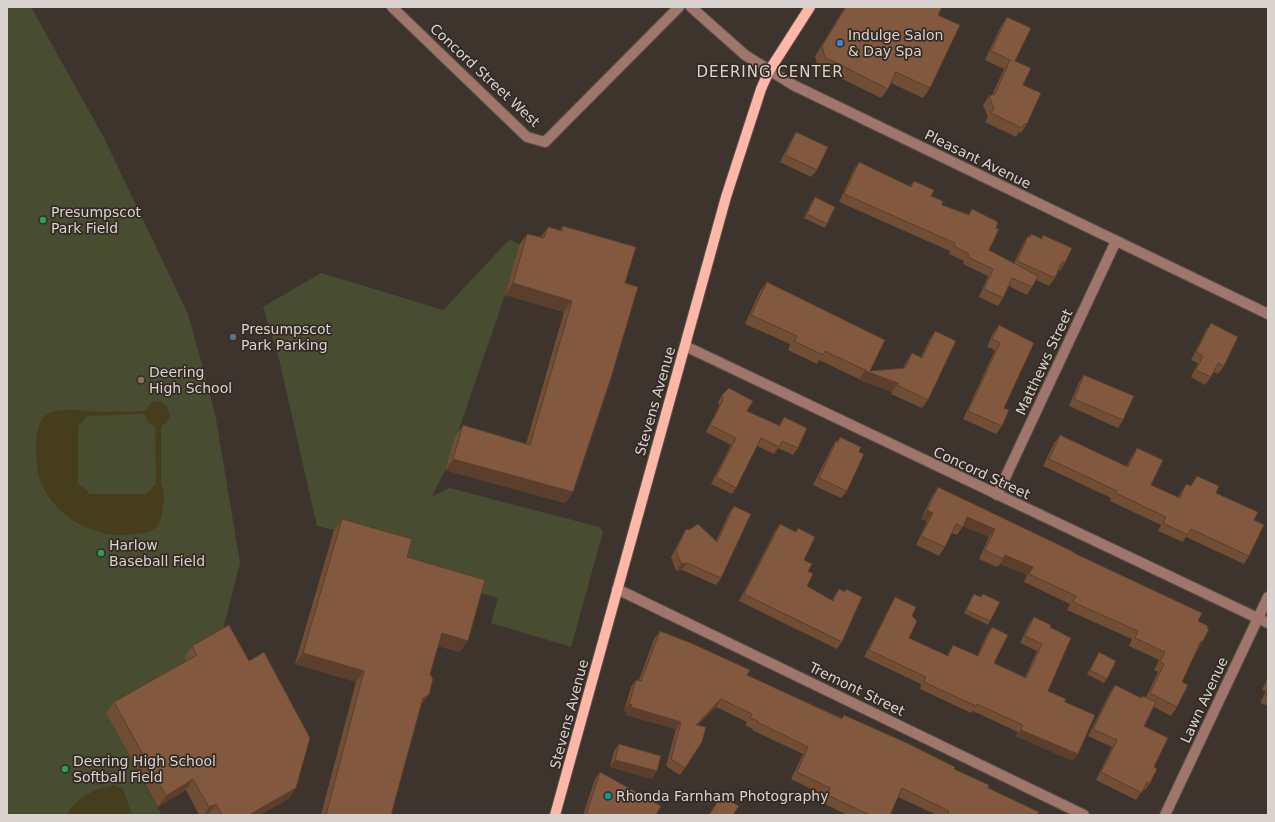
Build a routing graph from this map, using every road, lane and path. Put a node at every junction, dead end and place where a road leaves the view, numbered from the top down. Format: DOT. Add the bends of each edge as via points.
graph roads {
  1 [pos="392,7"];
  2 [pos="679,7"];
  3 [pos="691,7"];
  4 [pos="810,7"];
  5 [pos="769,71"];
  6 [pos="1116,241"];
  7 [pos="1268,314"];
  8 [pos="685,346"];
  9 [pos="997,496"];
  10 [pos="618,589"];
  11 [pos="1268,597"];
  12 [pos="1258,618"];
  13 [pos="1268,623"];
  14 [pos="555,815"];
  15 [pos="1084,815"];
  16 [pos="1165,815"];
  1 -- 2 [label="street, Concord Street West" via="527,137 546,142"];
  3 -- 5 [label="street, Pleasant Avenue" via="745,55"];
  4 -- 5 [label="main road, Stevens Avenue"];
  5 -- 6 [label="street, Pleasant Avenue" via="793,85"];
  5 -- 8 [label="main road, Stevens Avenue" via="726,197"];
  6 -- 7 [label="street, Pleasant Avenue"];
  6 -- 9 [label="street, Matthews Street"];
  8 -- 9 [label="street, Concord Street"];
  8 -- 10 [label="main road, Stevens Avenue"];
  9 -- 12 [label="street, Concord Street"];
  10 -- 14 [label="main road, Stevens Avenue"];
  10 -- 15 [label="street, Tremont Street"];
  11 -- 12 [label="street, Lawn Avenue"];
  12 -- 13 [label="street, Concord Street"];
  12 -- 16 [label="street, Lawn Avenue"];
}
